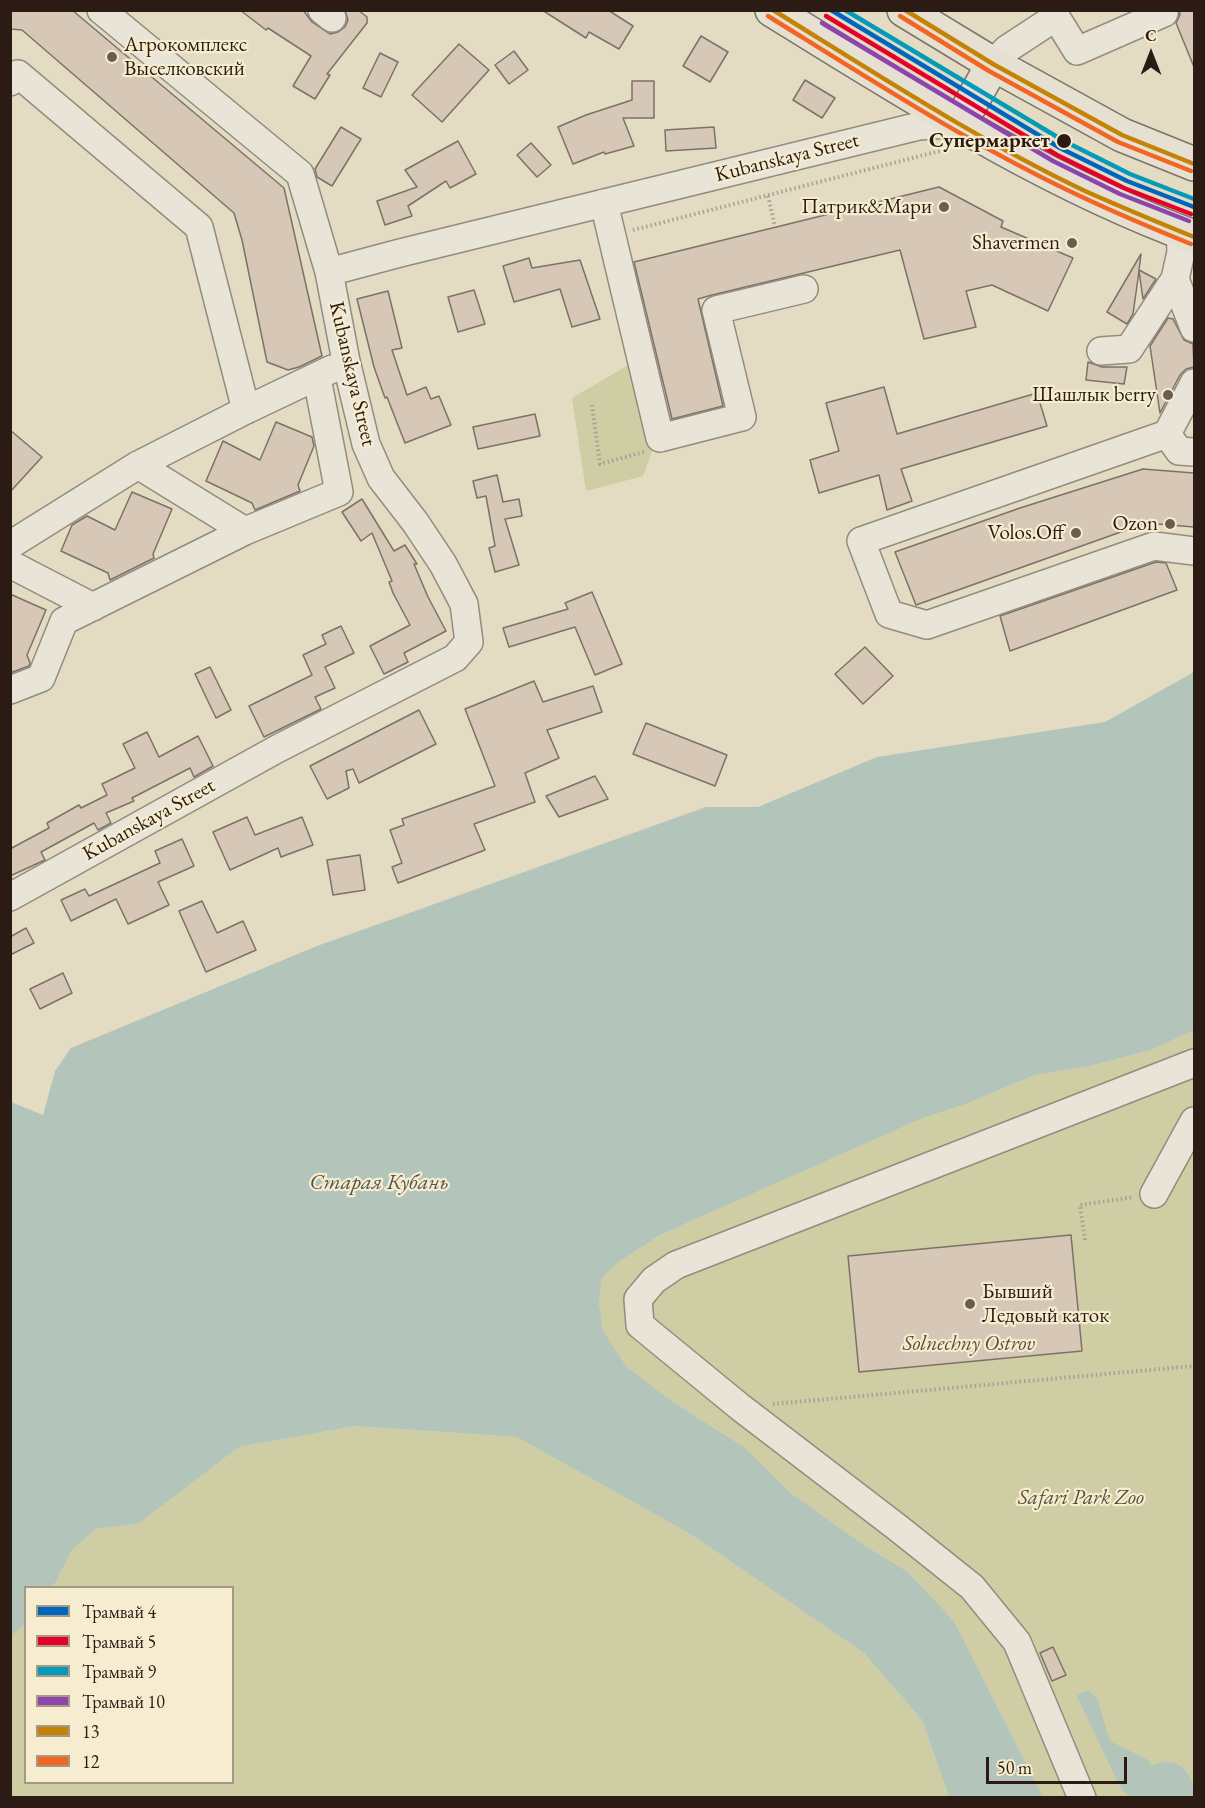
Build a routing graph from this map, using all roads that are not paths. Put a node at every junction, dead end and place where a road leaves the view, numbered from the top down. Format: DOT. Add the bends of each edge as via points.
graph roads {
  1 [pos="101,10"];
  2 [pos="772,10"];
  3 [pos="905,11"];
  4 [pos="1164,13"];
  5 [pos="993,64"];
  6 [pos="10,82"];
  7 [pos="959,135"];
  8 [pos="1194,164"];
  9 [pos="604,203"];
  10 [pos="1187,234"];
  11 [pos="329,272"];
  12 [pos="1175,279"];
  13 [pos="804,289"];
  14 [pos="1194,328"];
  15 [pos="1101,351"];
  16 [pos="346,361"];
  17 [pos="317,378"];
  18 [pos="1194,383"];
  19 [pos="246,410"];
  20 [pos="1167,434"];
  21 [pos="1194,453"];
  22 [pos="138,465"];
  23 [pos="245,531"];
  24 [pos="10,545"];
  25 [pos="1194,551"];
  26 [pos="10,564"];
  27 [pos="93,607"];
  28 [pos="10,690"];
  29 [pos="10,897"];
  30 [pos="1194,1062"];
  31 [pos="1194,1121"];
  32 [pos="1154,1194"];
  33 [pos="1082,1797"];
  1 -- 11 [label="street" via="300,174"];
  2 -- 7 [label="main road"];
  3 -- 5 [label="main road"];
  4 -- 5 [label="street" via="1077,51 1056,17 1007,49"];
  5 -- 7 [label="main road"];
  5 -- 8 [label="main road" via="1122,135"];
  6 -- 19 [label="street" via="18,74 198,227"];
  7 -- 9 [label="street, Kubanskaya Street" via="919,126"];
  7 -- 10 [label="main road"];
  9 -- 11 [label="street, Kubanskaya Street"];
  9 -- 13 [label="street" via="660,438 742,417 716,310"];
  10 -- 12 [label="street"];
  11 -- 16 [label="street, Kubanskaya Street"];
  12 -- 14 [label="street"];
  12 -- 15 [label="street" via="1129,349"];
  16 -- 17 [label="street"];
  16 -- 29 [label="street, Kubanskaya Street" via="366,444 381,478 443,564 464,604 470,642 455,658 267,755"];
  17 -- 19 [label="street"];
  17 -- 23 [label="street" via="339,492"];
  18 -- 20 [label="street"];
  19 -- 22 [label="street"];
  20 -- 21 [label="street" via="1179,451"];
  20 -- 25 [label="street" via="861,541 889,614 927,625 1154,546"];
  22 -- 23 [label="street"];
  22 -- 24 [label="street"];
  23 -- 27 [label="street"];
  26 -- 27 [label="street"];
  27 -- 28 [label="street" via="64,621 41,678"];
  30 -- 33 [label="street" via="676,1265 654,1280 638,1299 640,1325 972,1587 1017,1642"];
  31 -- 32 [label="street"];
}
